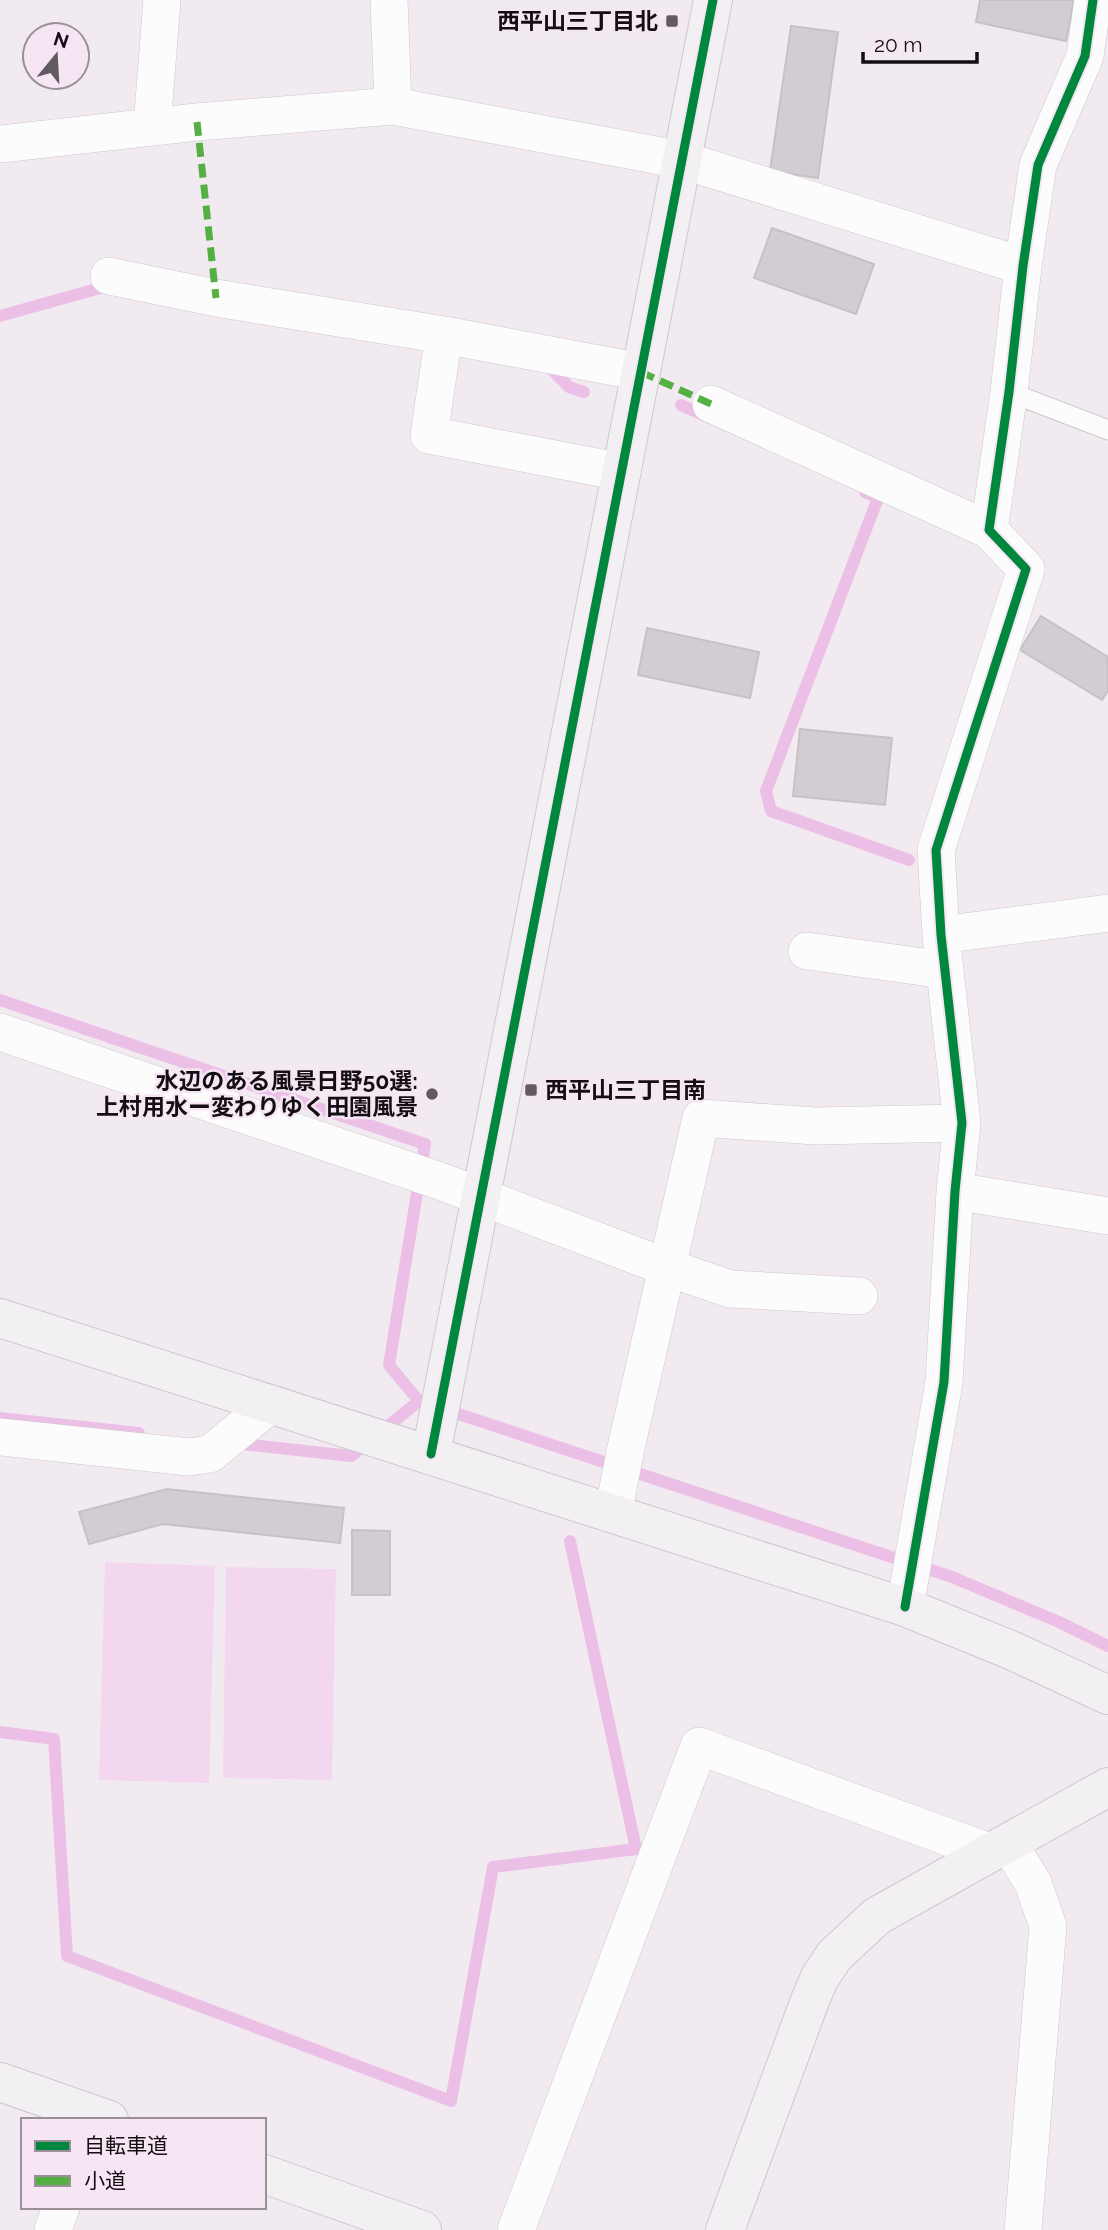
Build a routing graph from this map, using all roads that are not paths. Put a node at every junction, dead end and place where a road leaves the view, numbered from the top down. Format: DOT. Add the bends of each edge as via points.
graph roads {
  1 [pos="162,0"];
  2 [pos="389,0"];
  3 [pos="713,0"];
  4 [pos="1093,0"];
  5 [pos="393,106"];
  6 [pos="152,127"];
  7 [pos="0,144"];
  8 [pos="682,160"];
  9 [pos="1023,266"];
  10 [pos="108,276"];
  11 [pos="444,335"];
  12 [pos="642,372"];
  13 [pos="1009,392"];
  14 [pos="711,404"];
  15 [pos="1108,430"];
  16 [pos="622,472"];
  17 [pos="989,530"];
  18 [pos="1108,913"];
  19 [pos="807,951"];
  20 [pos="943,953"];
  21 [pos="0,1032"];
  22 [pos="962,1123"];
  23 [pos="955,1191"];
  24 [pos="481,1195"];
  25 [pos="1108,1216"];
  26 [pos="666,1267"];
  27 [pos="859,1296"];
  28 [pos="0,1318"];
  29 [pos="271,1404"];
  30 [pos="0,1437"];
  31 [pos="433,1440"];
  32 [pos="616,1500"];
  33 [pos="911,1579"];
  34 [pos="1108,1695"];
  35 [pos="1108,1787"];
  36 [pos="999,1848"];
  37 [pos="0,2082"];
  38 [pos="99,2118"];
  39 [pos="266,2175"];
  40 [pos="60,2209"];
  41 [pos="53,2230"];
  42 [pos="422,2230"];
  43 [pos="516,2230"];
  44 [pos="725,2230"];
  45 [pos="1023,2230"];
  1 -- 6 [label="street"];
  2 -- 5 [label="street"];
  3 -- 8 [label="street"];
  4 -- 9 [label="street" via="1085,56 1038,165"];
  5 -- 6 [label="street"];
  5 -- 8 [label="street"];
  6 -- 7 [label="street"];
  8 -- 9 [label="street"];
  8 -- 12 [label="street"];
  9 -- 13 [label="street"];
  10 -- 11 [label="street"];
  11 -- 12 [label="street"];
  11 -- 16 [label="street" via="429,435"];
  12 -- 16 [label="street"];
  13 -- 15 [label="lane"];
  13 -- 17 [label="street"];
  14 -- 17 [label="street"];
  16 -- 24 [label="street"];
  17 -- 20 [label="street" via="1026,569 936,850"];
  18 -- 20 [label="street"];
  19 -- 20 [label="street"];
  20 -- 22 [label="street"];
  21 -- 24 [label="street"];
  22 -- 23 [label="street"];
  22 -- 26 [label="street" via="815,1126 701,1118"];
  23 -- 25 [label="street"];
  23 -- 33 [label="street" via="944,1382"];
  24 -- 26 [label="street"];
  24 -- 31 [label="street"];
  26 -- 27 [label="street" via="730,1289"];
  26 -- 32 [label="street"];
  28 -- 29 [label="street"];
  29 -- 30 [label="street" via="210,1454 189,1457"];
  29 -- 31 [label="street"];
  31 -- 32 [label="street"];
  32 -- 33 [label="street"];
  33 -- 34 [label="street" via="1013,1651"];
  35 -- 36 [label="street"];
  36 -- 43 [label="street" via="699,1746"];
  36 -- 44 [label="street" via="877,1916 834,1956 809,2003"];
  36 -- 45 [label="street" via="1033,1883 1048,1926"];
  37 -- 38 [label="street"];
  39 -- 42 [label="street"];
  40 -- 41 [label="street"];
}
